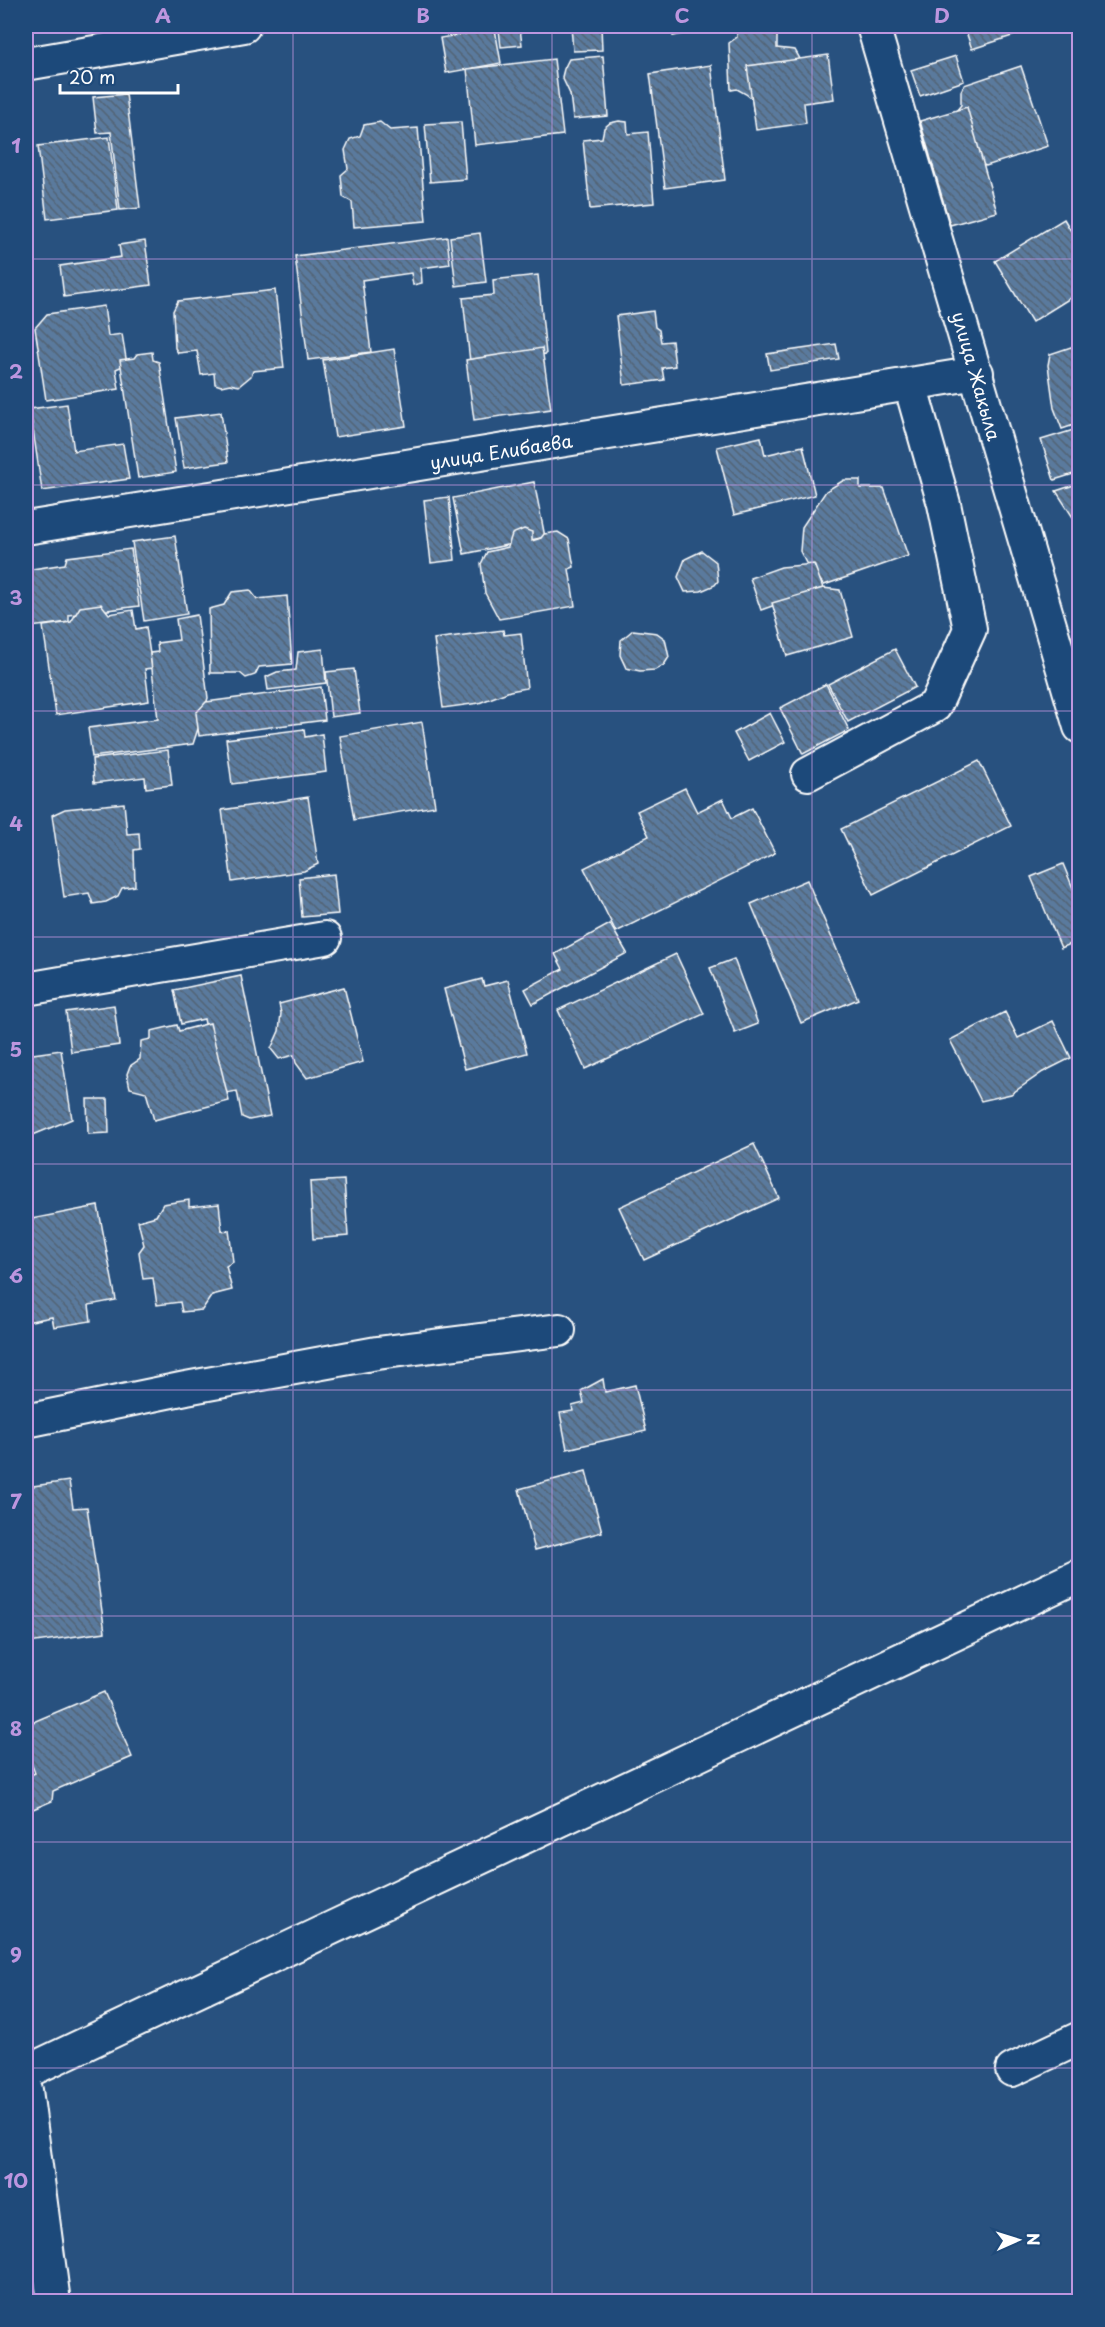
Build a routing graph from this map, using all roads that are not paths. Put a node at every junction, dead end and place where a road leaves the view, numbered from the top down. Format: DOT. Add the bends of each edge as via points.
graph roads {
  1 [pos="244,26"];
  2 [pos="873,26"];
  3 [pos="26,64"];
  4 [pos="977,373"];
  5 [pos="910,384"];
  6 [pos="26,528"];
  7 [pos="1080,727"];
  8 [pos="808,774"];
  9 [pos="325,938"];
  10 [pos="26,989"];
  11 [pos="559,1330"];
  12 [pos="26,1421"];
  13 [pos="1080,1575"];
  14 [pos="1080,2038"];
  15 [pos="1012,2070"];
  16 [pos="26,2072"];
  17 [pos="26,2090"];
  18 [pos="54,2301"];
  1 -- 3 [label="street"];
  2 -- 4 [label="street, улица Жакыла"];
  4 -- 5 [label="street, улица Елибаева"];
  4 -- 7 [label="street, улица Жакыла"];
  5 -- 6 [label="street, улица Елибаева"];
  5 -- 8 [label="street" via="944,504 970,629 935,706"];
  9 -- 10 [label="street"];
  11 -- 12 [label="street" via="377,1353"];
  13 -- 16 [label="street"];
  14 -- 15 [label="street"];
  17 -- 18 [label="street"];
}
